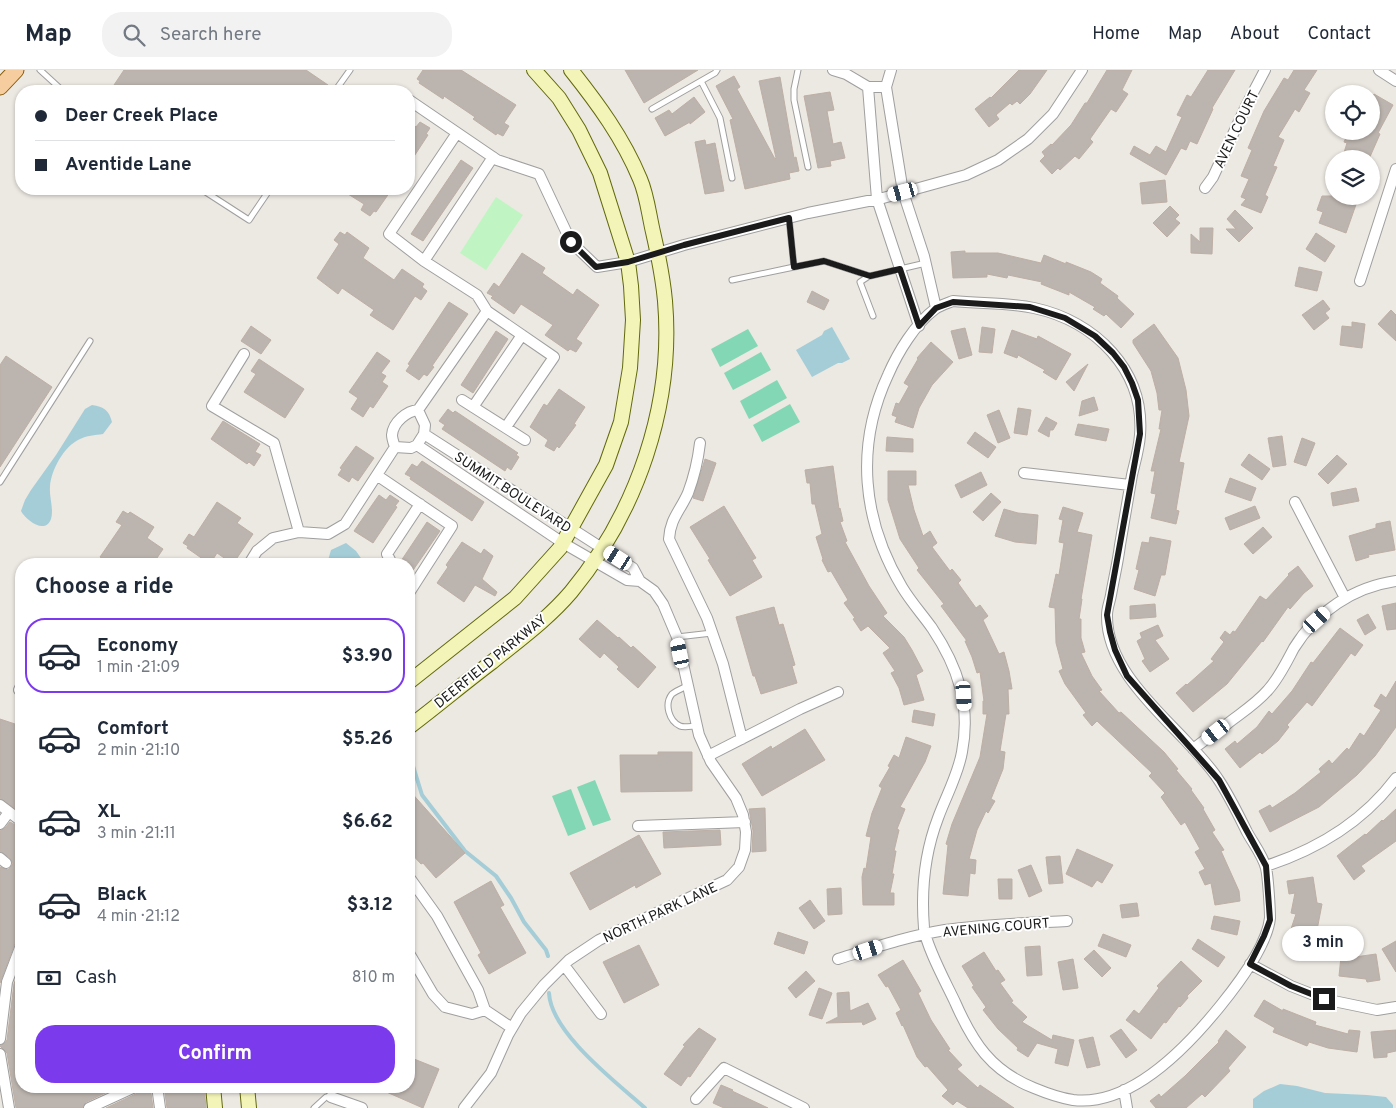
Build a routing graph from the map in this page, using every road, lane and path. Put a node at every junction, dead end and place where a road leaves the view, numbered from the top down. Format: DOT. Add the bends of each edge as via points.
graph roads {
  1 [pos="16,70"];
  2 [pos="40,70"];
  3 [pos="350,70"];
  4 [pos="534,70"];
  5 [pos="571,70"];
  6 [pos="717,70"];
  7 [pos="798,70"];
  8 [pos="832,70"];
  9 [pos="890,70"];
  10 [pos="1082,70"];
  11 [pos="1266,70"];
  12 [pos="1378,70"];
  13 [pos="701,81"];
  14 [pos="1396,81"];
  15 [pos="56,85"];
  16 [pos="339,85"];
  17 [pos="0,87"];
  18 [pos="868,87"];
  19 [pos="886,87"];
  20 [pos="415,104"];
  21 [pos="652,109"];
  22 [pos="457,133"];
  23 [pos="492,157"];
  24 [pos="808,167"];
  25 [pos="1396,169"];
  26 [pos="732,178"];
  27 [pos="1205,188"];
  28 [pos="903,192"];
  29 [pos="210,195"];
  30 [pos="266,195"];
  31 [pos="876,199"];
  32 [pos="789,218"];
  33 [pos="658,253"];
  34 [pos="424,261"];
  35 [pos="628,262"];
  36 [pos="926,263"];
  37 [pos="794,267"];
  38 [pos="900,269"];
  39 [pos="870,276"];
  40 [pos="732,280"];
  41 [pos="1360,281"];
  42 [pos="936,308"];
  43 [pos="487,311"];
  44 [pos="873,316"];
  45 [pos="919,326"];
  46 [pos="522,335"];
  47 [pos="90,340"];
  48 [pos="244,354"];
  49 [pos="462,400"];
  50 [pos="473,407"];
  51 [pos="418,410"];
  52 [pos="506,427"];
  53 [pos="424,434"];
  54 [pos="525,440"];
  55 [pos="700,443"];
  56 [pos="417,445"];
  57 [pos="395,447"];
  58 [pos="1024,473"];
  59 [pos="378,476"];
  60 [pos="0,482"];
  61 [pos="1130,485"];
  62 [pos="1295,502"];
  63 [pos="420,504"];
  64 [pos="572,529"];
  65 [pos="299,532"];
  66 [pos="563,543"];
  67 [pos="603,548"];
  68 [pos="253,558"];
  69 [pos="389,558"];
  70 [pos="594,561"];
  71 [pos="1396,580"];
  72 [pos="640,581"];
  73 [pos="415,584"];
  74 [pos="1345,598"];
  75 [pos="712,633"];
  76 [pos="677,637"];
  77 [pos="415,677"];
  78 [pos="687,686"];
  79 [pos="838,692"];
  80 [pos="415,722"];
  81 [pos="696,726"];
  82 [pos="742,739"];
  83 [pos="1193,749"];
  84 [pos="708,756"];
  85 [pos="1396,778"];
  86 [pos="0,805"];
  87 [pos="9,812"];
  88 [pos="15,816"];
  89 [pos="745,822"];
  90 [pos="0,824"];
  91 [pos="638,826"];
  92 [pos="1266,866"];
  93 [pos="415,886"];
  94 [pos="1067,921"];
  95 [pos="924,934"];
  96 [pos="15,958"];
  97 [pos="838,959"];
  98 [pos="415,963"];
  99 [pos="1250,964"];
  100 [pos="564,965"];
  101 [pos="3,983"];
  102 [pos="1396,1007"];
  103 [pos="485,1010"];
  104 [pos="601,1014"];
  105 [pos="512,1028"];
  106 [pos="0,1038"];
  107 [pos="0,1054"];
  108 [pos="1124,1090"];
  109 [pos="124,1093"];
  110 [pos="158,1093"];
  111 [pos="213,1093"];
  112 [pos="248,1093"];
  113 [pos="331,1097"];
  114 [pos="696,1099"];
  115 [pos="95,1107"];
  116 [pos="9,1108"];
  117 [pos="160,1108"];
  118 [pos="215,1108"];
  119 [pos="249,1108"];
  120 [pos="314,1108"];
  121 [pos="362,1108"];
  122 [pos="464,1108"];
  123 [pos="804,1108"];
  124 [pos="1127,1108"];
  1 -- 17 [label="main road"];
  2 -- 15 [label="lane"];
  3 -- 16 [label="lane"];
  4 -- 35 [label="main road" via="559,98 579,130 600,173"];
  5 -- 33 [label="main road, DEERFIELD PARKWAY" via="613,124 641,180"];
  6 -- 13 [label="lane"];
  7 -- 24 [label="lane" via="794,100"];
  8 -- 18 [label="street"];
  9 -- 19 [label="street"];
  10 -- 28 [label="street" via="1053,114 1014,150 966,175"];
  11 -- 27 [label="street, AVEN COURT"];
  12 -- 14 [label="street"];
  13 -- 21 [label="lane"];
  13 -- 26 [label="lane" via="720,118"];
  18 -- 19 [label="street"];
  18 -- 31 [label="street"];
  19 -- 28 [label="street"];
  20 -- 22 [label="street"];
  22 -- 23 [label="street"];
  22 -- 34 [label="street" via="389,234"];
  23 -- 34 [label="street"];
  23 -- 35 [label="street" via="539,174 571,242 596,267"];
  25 -- 41 [label="street"];
  28 -- 31 [label="street"];
  28 -- 36 [label="street"];
  29 -- 30 [label="lane" via="249,220"];
  31 -- 32 [label="street"];
  31 -- 38 [label="street"];
  32 -- 33 [label="street"];
  32 -- 37 [label="lane"];
  33 -- 35 [label="street"];
  33 -- 67 [label="main road, DEERFIELD PARKWAY" via="666,301 666,354 660,408 647,453"];
  34 -- 43 [label="street" via="477,295"];
  35 -- 64 [label="main road" via="633,320 630,368 621,422 606,465"];
  36 -- 38 [label="lane"];
  36 -- 42 [label="street"];
  37 -- 39 [label="lane" via="824,261"];
  37 -- 40 [label="lane"];
  38 -- 39 [label="lane"];
  38 -- 45 [label="street"];
  39 -- 44 [label="lane" via="860,282"];
  42 -- 45 [label="street"];
  42 -- 61 [label="street" via="953,302 1030,307 1065,318 1095,336 1124,367 1138,400 1140,434"];
  43 -- 46 [label="street"];
  43 -- 51 [label="street"];
  45 -- 95 [label="street" via="901,348 878,397 869,431 865,467 870,504 885,555 906,594 943,646 964,696 962,752 927,858"];
  46 -- 50 [label="street"];
  46 -- 52 [label="street" via="554,357"];
  47 -- 60 [label="lane"];
  48 -- 65 [label="street" via="212,406 274,443"];
  49 -- 50 [label="street"];
  50 -- 52 [label="street"];
  51 -- 53 [label="street" via="426,425"];
  51 -- 57 [label="street" via="403,416 395,427 392,436"];
  52 -- 54 [label="street"];
  53 -- 56 [label="street"];
  53 -- 64 [label="street, SUMMIT BOULEVARD"];
  55 -- 75 [label="street" via="693,478 670,526 669,539"];
  56 -- 57 [label="street"];
  56 -- 66 [label="street, SUMMIT BOULEVARD"];
  57 -- 59 [label="street"];
  58 -- 61 [label="street"];
  59 -- 63 [label="street"];
  59 -- 65 [label="street" via="345,524 328,534"];
  61 -- 83 [label="street" via="1107,615 1110,632 1127,676"];
  62 -- 74 [label="street"];
  63 -- 69 [label="street" via="387,554"];
  63 -- 73 [label="street" via="452,526"];
  64 -- 66 [label="main road"];
  64 -- 67 [label="street, SUMMIT BOULEVARD"];
  65 -- 68 [label="street" via="273,538"];
  66 -- 70 [label="street, SUMMIT BOULEVARD"];
  66 -- 77 [label="main road" via="515,598"];
  67 -- 70 [label="main road, DEERFIELD PARKWAY"];
  67 -- 72 [label="street, NORTH PARK LANE" via="634,568"];
  70 -- 72 [label="street, NORTH PARK LANE" via="627,580"];
  70 -- 80 [label="main road, DEERFIELD PARKWAY" via="570,593 533,629"];
  71 -- 74 [label="street"];
  72 -- 76 [label="street, NORTH PARK LANE" via="663,604"];
  74 -- 83 [label="street" via="1305,633 1269,690 1257,702"];
  75 -- 76 [label="lane"];
  75 -- 82 [label="street"];
  76 -- 78 [label="street, NORTH PARK LANE"];
  78 -- 81 [label="street, NORTH PARK LANE"];
  78 -- 81 [label="lane" via="672,694 668,714 681,727"];
  79 -- 82 [label="street"];
  81 -- 84 [label="street, NORTH PARK LANE"];
  82 -- 84 [label="street"];
  83 -- 92 [label="street" via="1219,780"];
  84 -- 89 [label="street, NORTH PARK LANE" via="736,798"];
  85 -- 92 [label="street" via="1367,810 1339,833 1308,851"];
  86 -- 87 [label="street"];
  87 -- 88 [label="street"];
  87 -- 90 [label="street"];
  89 -- 91 [label="street"];
  89 -- 100 [label="street, NORTH PARK LANE" via="745,850 739,867 727,880 599,940"];
  92 -- 99 [label="street" via="1270,920"];
  93 -- 103 [label="street" via="437,916 478,990"];
  94 -- 95 [label="street, AVENING COURT" via="985,925"];
  95 -- 97 [label="street, AVENING COURT"];
  95 -- 108 [label="street" via="968,1031 996,1066 1026,1085 1072,1100 1107,1097"];
  96 -- 101 [label="street"];
  98 -- 103 [label="street" via="433,994 446,1007 472,1014"];
  99 -- 102 [label="street" via="1324,999 1376,1010"];
  99 -- 108 [label="street" via="1242,980 1188,1044 1161,1067"];
  100 -- 104 [label="street"];
  100 -- 105 [label="street, NORTH PARK LANE" via="530,1001"];
  101 -- 106 [label="street"];
  103 -- 105 [label="street"];
  105 -- 122 [label="street, NORTH PARK LANE" via="492,1073"];
  107 -- 116 [label="street"];
  108 -- 124 [label="street"];
  109 -- 115 [label="street"];
  110 -- 117 [label="street"];
  111 -- 118 [label="main road"];
  112 -- 119 [label="main road"];
  113 -- 120 [label="lane" via="326,1097"];
  113 -- 121 [label="street"];
  114 -- 123 [label="street" via="724,1068"];
}
